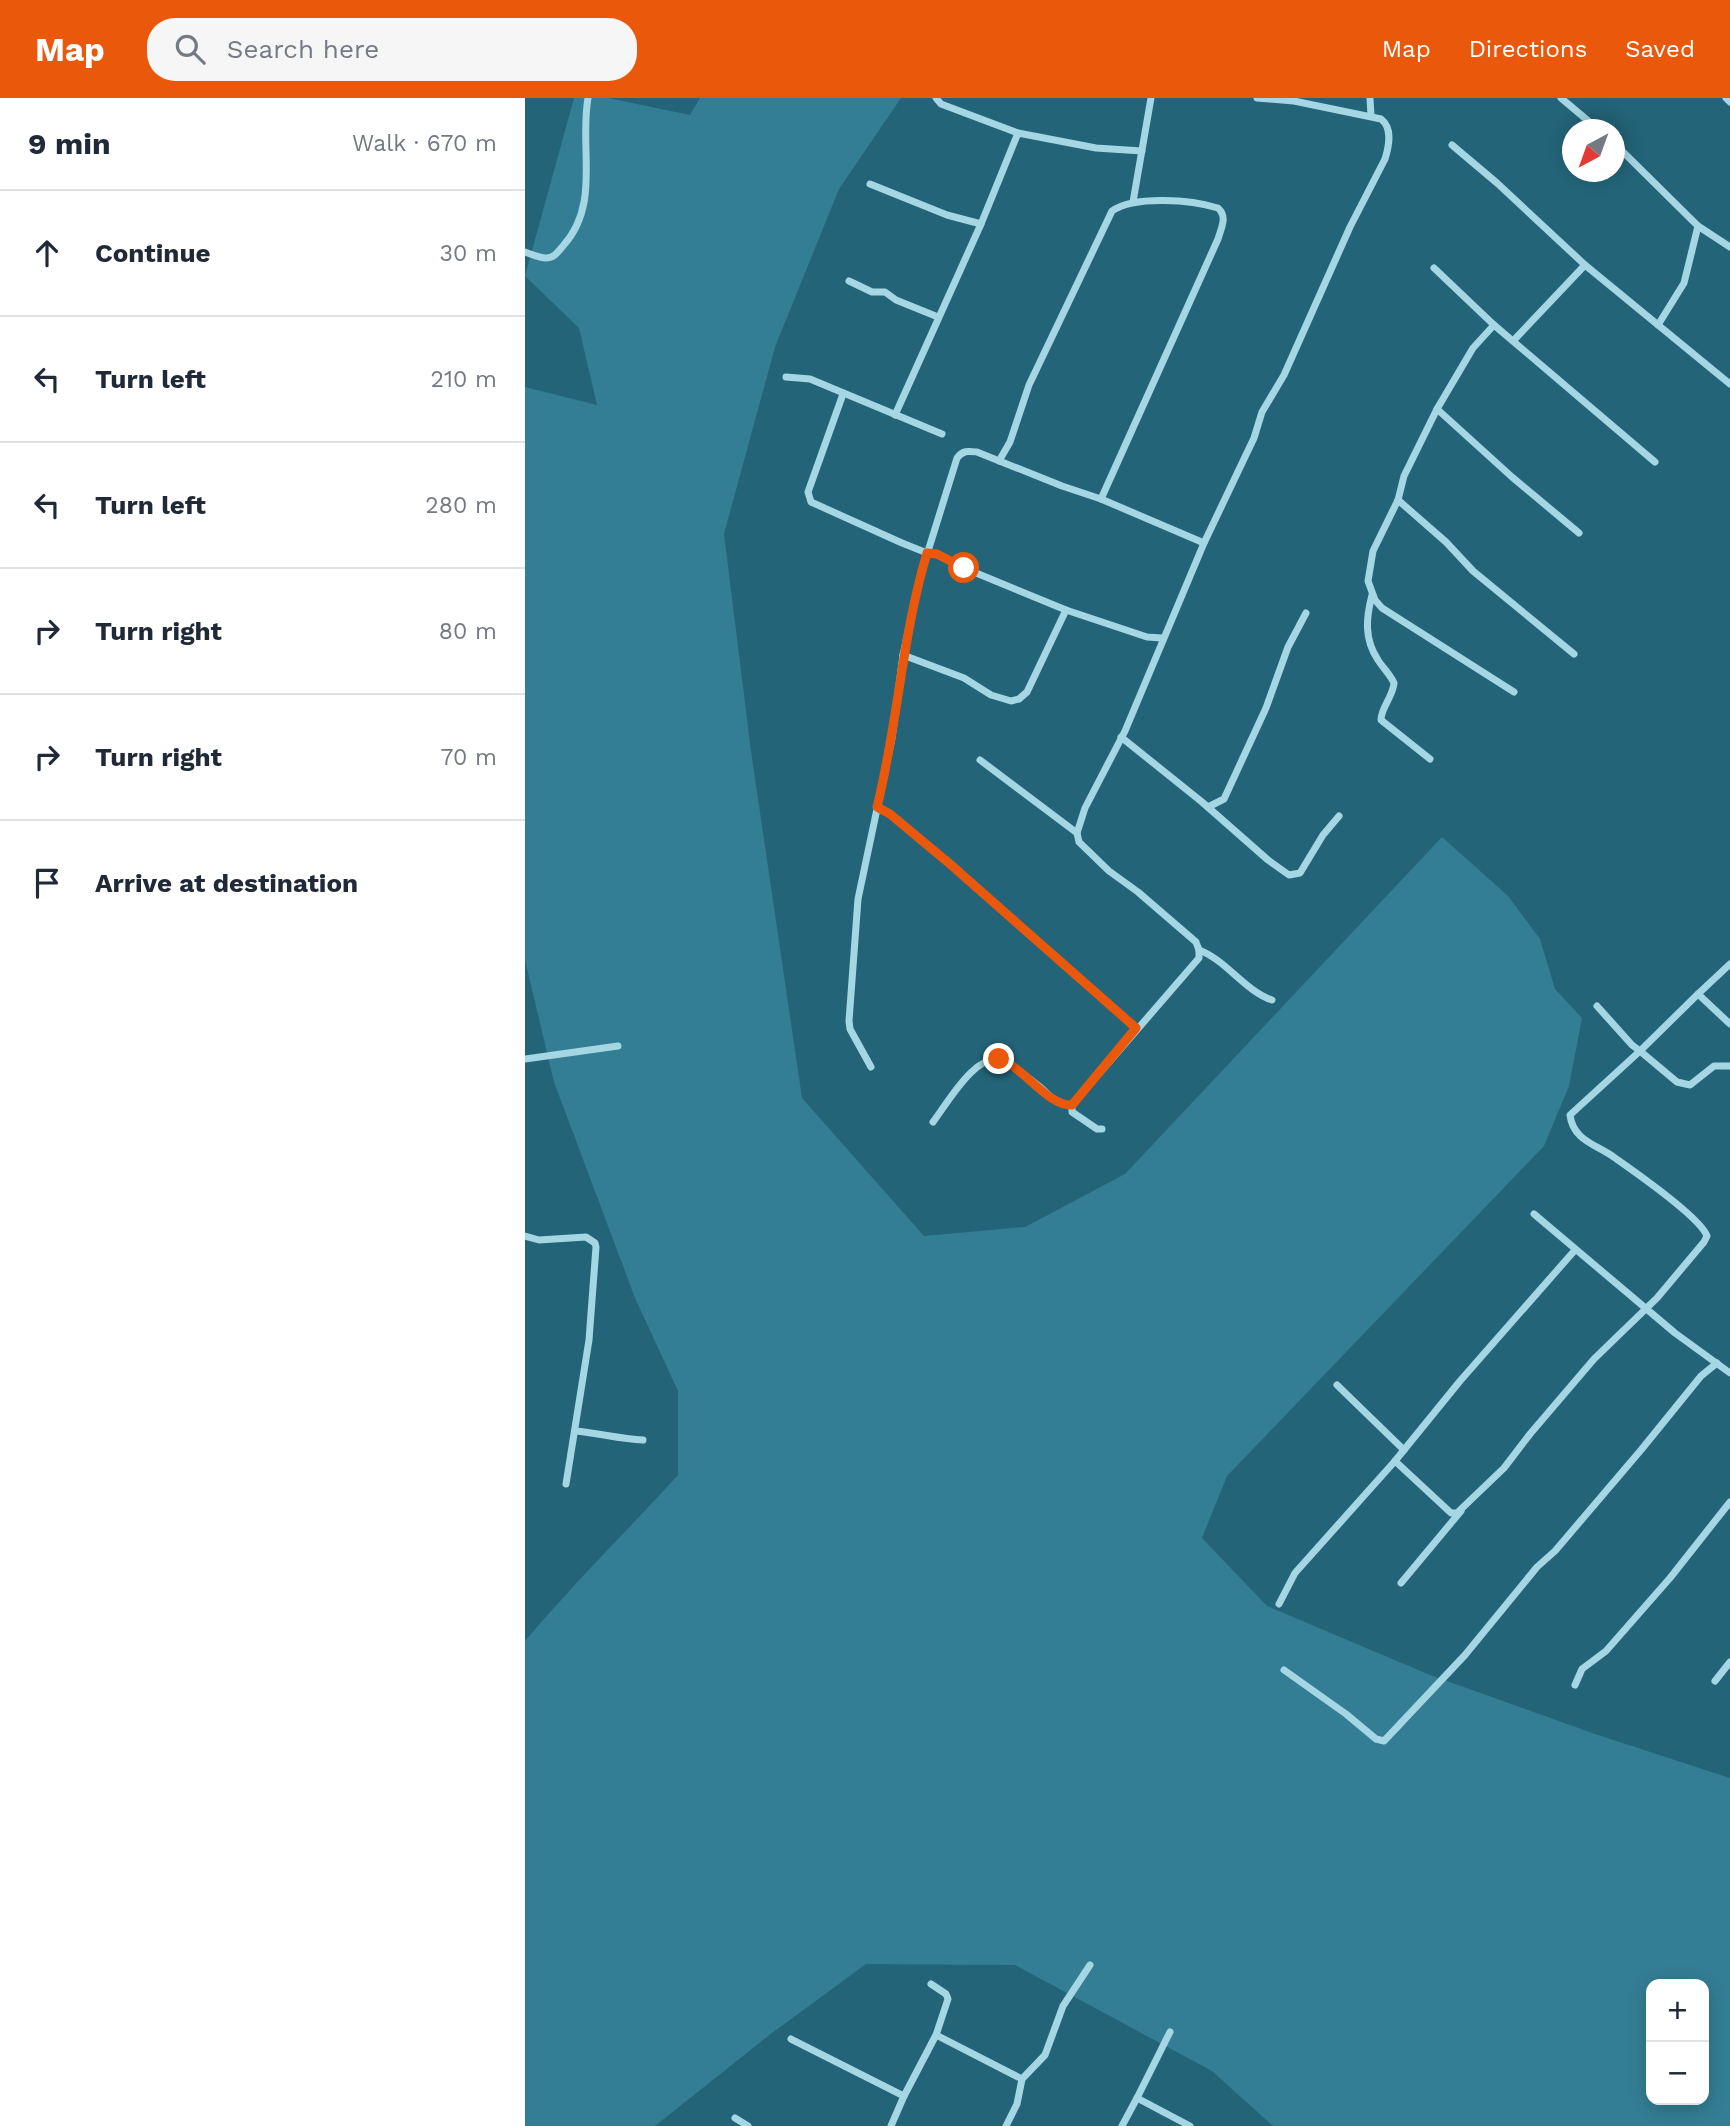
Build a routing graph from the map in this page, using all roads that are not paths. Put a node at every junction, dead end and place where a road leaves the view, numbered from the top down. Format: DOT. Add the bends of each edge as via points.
graph roads {
  1 [pos="588,98"];
  2 [pos="936,98"];
  3 [pos="1151,98"];
  4 [pos="1257,98"];
  5 [pos="1370,98"];
  6 [pos="1560,98"];
  7 [pos="1725,98"];
  8 [pos="1730,102"];
  9 [pos="1371,116"];
  10 [pos="1587,119"];
  11 [pos="1018,132"];
  12 [pos="1453,145"];
  13 [pos="1142,151"];
  14 [pos="1625,154"];
  15 [pos="870,184"];
  16 [pos="1133,202"];
  17 [pos="981,224"];
  18 [pos="1699,226"];
  19 [pos="1730,247"];
  20 [pos="525,251"];
  21 [pos="1585,265"];
  22 [pos="1434,268"];
  23 [pos="849,281"];
  24 [pos="938,317"];
  25 [pos="1495,325"];
  26 [pos="1658,325"];
  27 [pos="1514,340"];
  28 [pos="786,377"];
  29 [pos="1730,384"];
  30 [pos="843,394"];
  31 [pos="1437,409"];
  32 [pos="895,415"];
  33 [pos="942,434"];
  34 [pos="999,461"];
  35 [pos="1655,462"];
  36 [pos="1101,499"];
  37 [pos="1398,500"];
  38 [pos="1579,533"];
  39 [pos="1204,543"];
  40 [pos="927,553"];
  41 [pos="1372,594"];
  42 [pos="1066,610"];
  43 [pos="1306,613"];
  44 [pos="1163,638"];
  45 [pos="1574,654"];
  46 [pos="903,655"];
  47 [pos="1514,692"];
  48 [pos="1121,737"];
  49 [pos="1430,759"];
  50 [pos="981,761"];
  51 [pos="877,807"];
  52 [pos="1208,807"];
  53 [pos="1339,816"];
  54 [pos="1077,833"];
  55 [pos="1199,950"];
  56 [pos="1730,964"];
  57 [pos="1698,994"];
  58 [pos="1272,1000"];
  59 [pos="1597,1006"];
  60 [pos="1730,1024"];
  61 [pos="1136,1028"];
  62 [pos="618,1046"];
  63 [pos="1640,1051"];
  64 [pos="525,1059"];
  65 [pos="1730,1066"];
  66 [pos="871,1068"];
  67 [pos="1072,1105"];
  68 [pos="933,1122"];
  69 [pos="1102,1129"];
  70 [pos="1534,1214"];
  71 [pos="525,1236"];
  72 [pos="1575,1250"];
  73 [pos="1645,1308"];
  74 [pos="1717,1363"];
  75 [pos="1730,1373"];
  76 [pos="1337,1385"];
  77 [pos="575,1431"];
  78 [pos="643,1440"];
  79 [pos="1404,1450"];
  80 [pos="1395,1461"];
  81 [pos="566,1484"];
  82 [pos="1730,1502"];
  83 [pos="1467,1505"];
  84 [pos="1401,1583"];
  85 [pos="1279,1604"];
  86 [pos="1730,1662"];
  87 [pos="1284,1670"];
  88 [pos="1715,1681"];
  89 [pos="1576,1685"];
  90 [pos="1090,1965"];
  91 [pos="931,1984"];
  92 [pos="1170,2032"];
  93 [pos="936,2035"];
  94 [pos="791,2039"];
  95 [pos="1022,2079"];
  96 [pos="904,2096"];
  97 [pos="1137,2098"];
  98 [pos="735,2118"];
  99 [pos="748,2126"];
  100 [pos="891,2126"];
  101 [pos="1006,2126"];
  102 [pos="1122,2126"];
  103 [pos="1190,2126"];
  1 -- 20 [label="street" via="587,185 580,224 554,257"];
  2 -- 11 [label="street" via="941,104"];
  3 -- 13 [label="street"];
  4 -- 9 [label="street"];
  5 -- 9 [label="street"];
  6 -- 10 [label="street"];
  7 -- 8 [label="street"];
  9 -- 39 [label="street" via="1388,128 1385,159"];
  11 -- 13 [label="street"];
  11 -- 17 [label="street"];
  12 -- 21 [label="street"];
  13 -- 16 [label="street"];
  14 -- 18 [label="street"];
  15 -- 17 [label="street"];
  16 -- 34 [label="street" via="1108,216"];
  16 -- 36 [label="street" via="1211,206 1223,212 1224,218"];
  17 -- 24 [label="street"];
  18 -- 19 [label="street"];
  18 -- 26 [label="street" via="1683,282"];
  21 -- 26 [label="street"];
  21 -- 27 [label="street"];
  22 -- 25 [label="street"];
  23 -- 24 [label="street"];
  24 -- 32 [label="street"];
  25 -- 27 [label="street"];
  25 -- 31 [label="street" via="1473,348"];
  26 -- 29 [label="street"];
  27 -- 35 [label="street"];
  28 -- 30 [label="street" via="810,379"];
  30 -- 32 [label="street"];
  30 -- 40 [label="street" via="809,497 816,505"];
  31 -- 37 [label="street" via="1403,476"];
  31 -- 38 [label="street"];
  32 -- 33 [label="street"];
  34 -- 36 [label="street"];
  34 -- 40 [label="street" via="977,452 961,453"];
  36 -- 39 [label="street"];
  37 -- 41 [label="street" via="1373,551 1368,580"];
  37 -- 45 [label="street" via="1472,571"];
  39 -- 44 [label="street"];
  40 -- 42 [label="street"];
  40 -- 46 [label="street"];
  41 -- 47 [label="street" via="1382,608"];
  41 -- 49 [label="street" via="1367,635 1375,657 1394,683 1381,720"];
  42 -- 44 [label="street"];
  42 -- 46 [label="street" via="1027,692 1019,699 991,695 964,678"];
  43 -- 52 [label="street" via="1224,799"];
  44 -- 48 [label="street"];
  46 -- 51 [label="street"];
  48 -- 52 [label="street"];
  48 -- 54 [label="street"];
  50 -- 54 [label="street"];
  51 -- 61 [label="street" via="950,864"];
  51 -- 66 [label="street" via="858,899 849,1021"];
  52 -- 53 [label="street" via="1289,875 1300,873"];
  54 -- 55 [label="street" via="1079,842 1196,942"];
  55 -- 58 [label="street"];
  55 -- 61 [label="street" via="1199,958"];
  56 -- 57 [label="street"];
  57 -- 60 [label="street"];
  57 -- 63 [label="street"];
  59 -- 63 [label="street"];
  61 -- 67 [label="street"];
  62 -- 64 [label="street"];
  63 -- 65 [label="street" via="1677,1082 1690,1085 1714,1066"];
  63 -- 73 [label="street" via="1570,1115 1571,1124 1587,1144 1622,1163 1705,1230 1704,1242"];
  67 -- 68 [label="street" via="1056,1103 1008,1063 993,1060 976,1066"];
  67 -- 69 [label="street" via="1072,1112"];
  70 -- 72 [label="street"];
  71 -- 77 [label="street" via="539,1240 586,1237 595,1243 589,1340"];
  72 -- 73 [label="street"];
  72 -- 79 [label="street"];
  73 -- 74 [label="street"];
  73 -- 83 [label="street" via="1594,1359 1504,1468"];
  74 -- 75 [label="street"];
  74 -- 87 [label="street" via="1701,1376 1465,1655 1384,1741"];
  76 -- 79 [label="street"];
  77 -- 78 [label="street"];
  77 -- 81 [label="street"];
  79 -- 80 [label="street"];
  80 -- 83 [label="street" via="1451,1513"];
  80 -- 85 [label="street" via="1295,1573"];
  82 -- 89 [label="street" via="1607,1651 1581,1669"];
  83 -- 84 [label="street"];
  86 -- 88 [label="street"];
  90 -- 95 [label="street" via="1063,2006 1045,2055"];
  91 -- 93 [label="street" via="948,1999"];
  92 -- 97 [label="street"];
  93 -- 95 [label="street"];
  93 -- 96 [label="street"];
  94 -- 96 [label="street"];
  95 -- 101 [label="street"];
  96 -- 100 [label="street"];
  97 -- 102 [label="street"];
  97 -- 103 [label="street"];
  98 -- 99 [label="street"];
}
